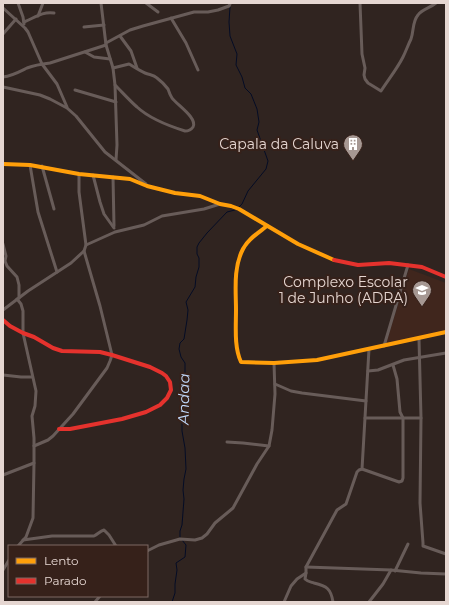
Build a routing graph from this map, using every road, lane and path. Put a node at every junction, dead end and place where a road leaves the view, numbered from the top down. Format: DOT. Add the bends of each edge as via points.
graph roads {
  1 [pos="18,3"];
  2 [pos="43,3"];
  3 [pos="101,3"];
  4 [pos="146,3"];
  5 [pos="230,3"];
  6 [pos="360,3"];
  7 [pos="436,3"];
  8 [pos="3,8"];
  9 [pos="158,12"];
  10 [pos="54,13"];
  11 [pos="38,16"];
  12 [pos="171,18"];
  13 [pos="16,19"];
  14 [pos="24,22"];
  15 [pos="104,25"];
  16 [pos="84,27"];
  17 [pos="25,28"];
  18 [pos="3,34"];
  19 [pos="120,36"];
  20 [pos="106,44"];
  21 [pos="85,52"];
  22 [pos="110,59"];
  23 [pos="42,64"];
  24 [pos="113,68"];
  25 [pos="137,68"];
  26 [pos="198,70"];
  27 [pos="3,77"];
  28 [pos="115,85"];
  29 [pos="3,87"];
  30 [pos="75,90"];
  31 [pos="116,102"];
  32 [pos="67,108"];
  33 [pos="116,160"];
  34 [pos="3,164"];
  35 [pos="30,165"];
  36 [pos="42,166"];
  37 [pos="79,174"];
  38 [pos="93,175"];
  39 [pos="113,177"];
  40 [pos="147,186"];
  41 [pos="220,204"];
  42 [pos="54,208"];
  43 [pos="267,226"];
  44 [pos="114,228"];
  45 [pos="115,232"];
  46 [pos="3,244"];
  47 [pos="86,245"];
  48 [pos="84,251"];
  49 [pos="408,265"];
  50 [pos="57,272"];
  51 [pos="446,278"];
  52 [pos="18,298"];
  53 [pos="3,310"];
  54 [pos="3,320"];
  55 [pos="446,332"];
  56 [pos="23,333"];
  57 [pos="419,339"];
  58 [pos="384,346"];
  59 [pos="369,349"];
  60 [pos="446,353"];
  61 [pos="112,355"];
  62 [pos="419,358"];
  63 [pos="274,363"];
  64 [pos="393,365"];
  65 [pos="368,371"];
  66 [pos="3,374"];
  67 [pos="32,377"];
  68 [pos="275,384"];
  69 [pos="366,401"];
  70 [pos="365,418"];
  71 [pos="403,418"];
  72 [pos="421,418"];
  73 [pos="59,429"];
  74 [pos="227,442"];
  75 [pos="34,446"];
  76 [pos="269,446"];
  77 [pos="34,463"];
  78 [pos="362,469"];
  79 [pos="3,476"];
  80 [pos="23,540"];
  81 [pos="408,544"];
  82 [pos="19,545"];
  83 [pos="115,545"];
  84 [pos="148,550"];
  85 [pos="446,554"];
  86 [pos="306,567"];
  87 [pos="391,570"];
  88 [pos="395,570"];
  89 [pos="306,572"];
  90 [pos="446,574"];
  91 [pos="284,602"];
  92 [pos="333,602"];
  93 [pos="369,602"];
  1 -- 14 [label="street"];
  2 -- 11 [label="street"];
  3 -- 15 [label="street"];
  4 -- 9 [label="street"];
  5 -- 12 [label="street" via="229,6 218,10 194,12"];
  6 -- 7 [label="street" via="365,79 381,91 403,56 412,36 416,17"];
  8 -- 13 [label="street"];
  10 -- 11 [label="street"];
  11 -- 14 [label="street"];
  12 -- 19 [label="street" via="130,30"];
  12 -- 26 [label="street"];
  13 -- 17 [label="street"];
  13 -- 18 [label="street"];
  14 -- 17 [label="street"];
  15 -- 16 [label="street"];
  15 -- 20 [label="street"];
  17 -- 23 [label="street"];
  19 -- 20 [label="street"];
  19 -- 25 [label="street"];
  20 -- 21 [label="street"];
  20 -- 22 [label="street"];
  21 -- 22 [label="street" via="94,57"];
  21 -- 23 [label="street"];
  22 -- 24 [label="street"];
  23 -- 27 [label="street"];
  23 -- 32 [label="street" via="57,84"];
  24 -- 25 [label="street" via="129,64"];
  24 -- 28 [label="street"];
  25 -- 28 [label="street" via="163,82 172,99 194,121 190,130 170,126 143,112"];
  28 -- 31 [label="street"];
  29 -- 32 [label="street" via="40,95"];
  30 -- 31 [label="street"];
  31 -- 33 [label="street"];
  32 -- 33 [label="street" via="105,152"];
  33 -- 40 [label="street"];
  34 -- 35 [label="street"];
  35 -- 36 [label="street"];
  35 -- 50 [label="street" via="38,212"];
  36 -- 37 [label="street"];
  36 -- 42 [label="street"];
  37 -- 38 [label="street"];
  37 -- 47 [label="street"];
  38 -- 39 [label="street"];
  38 -- 44 [label="street" via="104,214"];
  39 -- 40 [label="street" via="130,179"];
  39 -- 44 [label="street"];
  40 -- 41 [label="street" via="200,196"];
  41 -- 43 [label="street" via="239,209"];
  41 -- 45 [label="street" via="162,216 144,225"];
  43 -- 49 [label="street" via="298,244 336,261 358,265"];
  43 -- 63 [label="street" via="251,238 239,259 235,293 237,342 241,362"];
  44 -- 45 [label="street"];
  45 -- 47 [label="street"];
  46 -- 52 [label="street" via="5,261 17,277"];
  47 -- 48 [label="street"];
  48 -- 50 [label="street"];
  48 -- 61 [label="street"];
  49 -- 51 [label="street" via="422,267"];
  49 -- 58 [label="street"];
  50 -- 52 [label="street"];
  52 -- 53 [label="street"];
  52 -- 56 [label="street" via="23,311"];
  54 -- 56 [label="street"];
  55 -- 57 [label="street"];
  56 -- 61 [label="street" via="62,351 100,352"];
  56 -- 67 [label="street"];
  57 -- 58 [label="street"];
  57 -- 62 [label="street"];
  58 -- 59 [label="street"];
  59 -- 63 [label="street" via="317,360"];
  59 -- 65 [label="street"];
  60 -- 62 [label="street"];
  61 -- 73 [label="street" via="107,368"];
  61 -- 73 [label="street" via="150,367 166,376 171,390 167,398 146,412 122,419"];
  62 -- 64 [label="street"];
  62 -- 72 [label="street"];
  63 -- 68 [label="street"];
  64 -- 65 [label="street"];
  64 -- 71 [label="street"];
  65 -- 69 [label="street"];
  66 -- 67 [label="street"];
  67 -- 75 [label="street" via="36,391 32,416"];
  68 -- 69 [label="street" via="291,391"];
  68 -- 76 [label="street"];
  69 -- 70 [label="street"];
  70 -- 71 [label="street"];
  70 -- 78 [label="street"];
  71 -- 72 [label="street"];
  71 -- 78 [label="street" via="402,481"];
  72 -- 85 [label="street" via="420,492 423,543 426,548"];
  73 -- 75 [label="street" via="48,440"];
  74 -- 76 [label="street"];
  75 -- 77 [label="street"];
  76 -- 84 [label="street" via="233,508 215,522 207,534 195,540 172,541"];
  77 -- 79 [label="street"];
  77 -- 80 [label="street" via="33,518"];
  78 -- 86 [label="street" via="357,472 346,504 337,510"];
  80 -- 82 [label="street"];
  80 -- 83 [label="street" via="52,536 94,536 104,530"];
  81 -- 88 [label="street"];
  86 -- 87 [label="street"];
  86 -- 89 [label="street"];
  87 -- 88 [label="street"];
  87 -- 93 [label="street"];
  88 -- 90 [label="street"];
  89 -- 91 [label="street" via="297,579"];
  89 -- 92 [label="street" via="305,579 329,589"];
}
